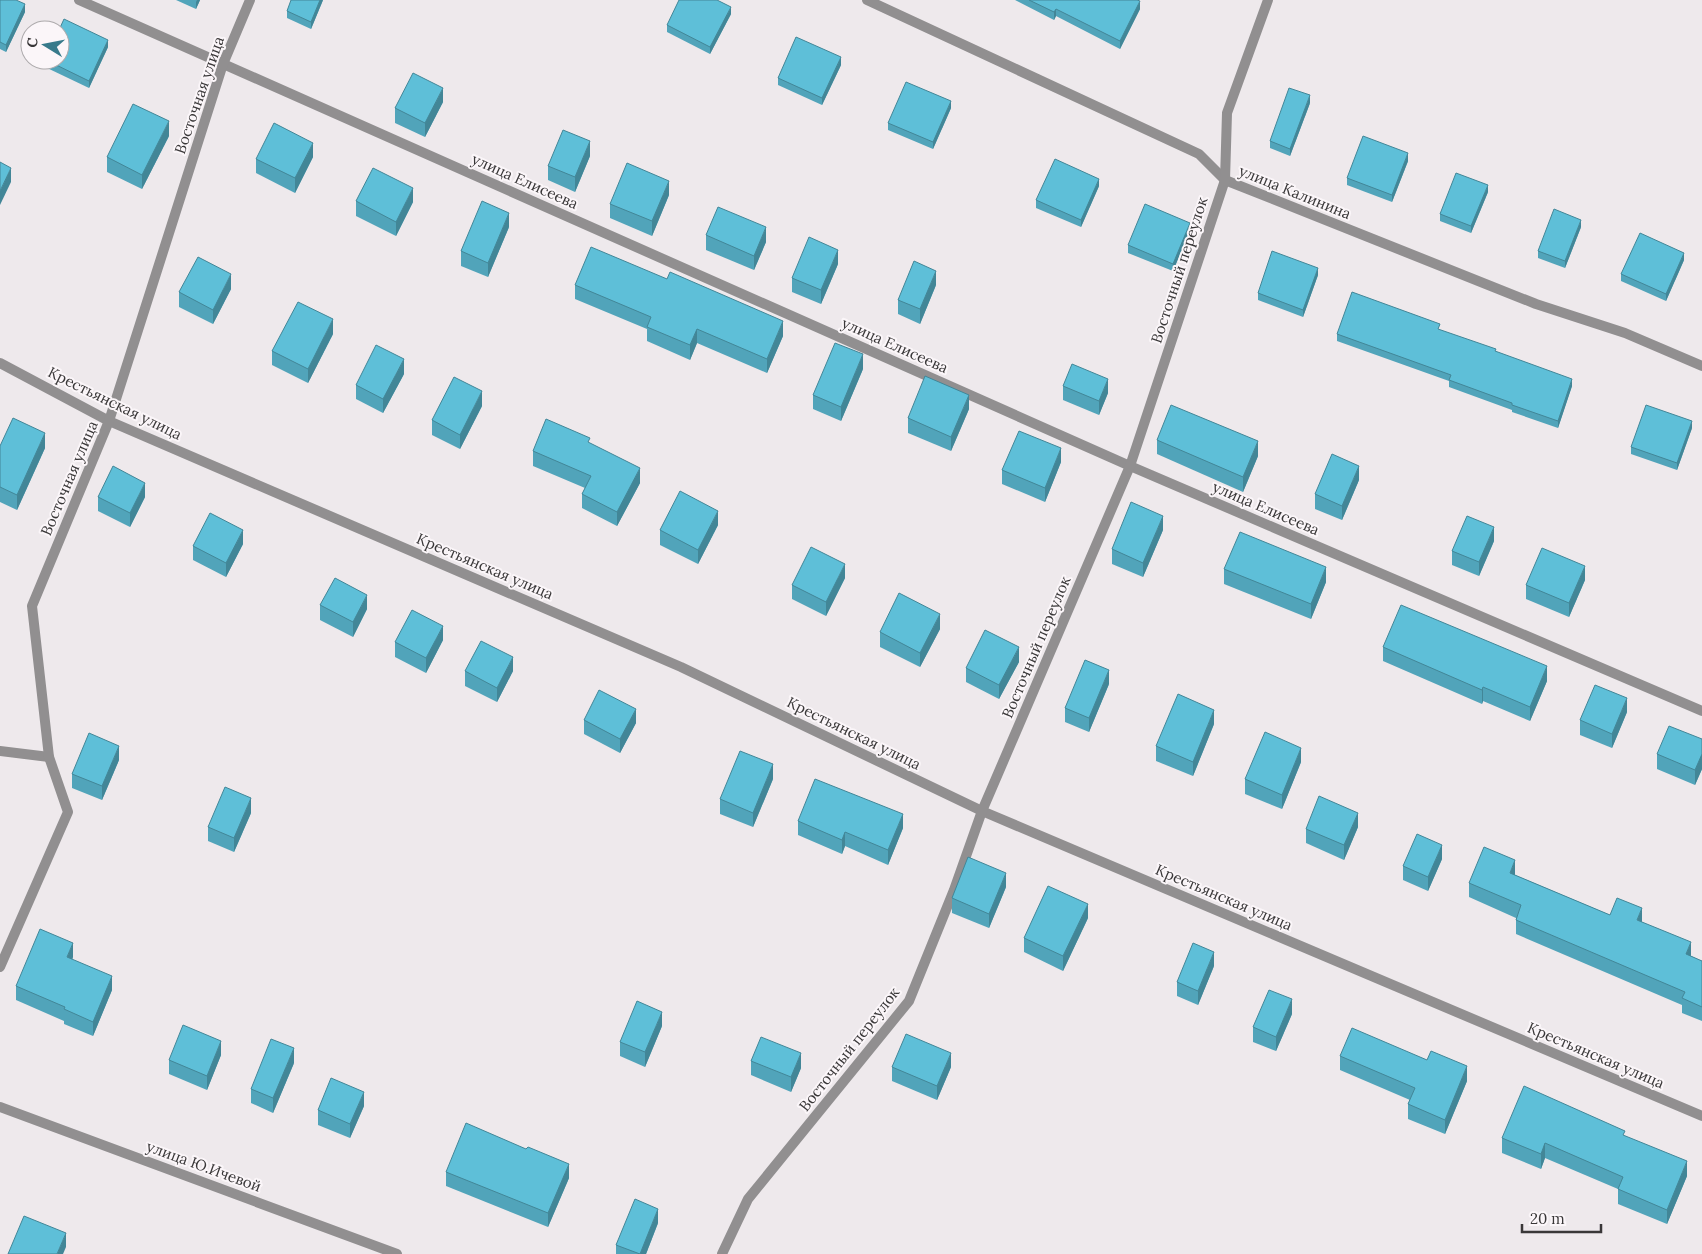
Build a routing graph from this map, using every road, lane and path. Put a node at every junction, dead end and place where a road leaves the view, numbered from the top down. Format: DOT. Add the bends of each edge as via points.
graph roads {
  1 [pos="78,0"];
  2 [pos="250,0"];
  3 [pos="867,0"];
  4 [pos="1268,0"];
  5 [pos="223,64"];
  6 [pos="1225,180"];
  7 [pos="0,363"];
  8 [pos="1702,366"];
  9 [pos="110,420"];
  10 [pos="1130,466"];
  11 [pos="1702,711"];
  12 [pos="0,751"];
  13 [pos="49,757"];
  14 [pos="982,811"];
  15 [pos="0,967"];
  16 [pos="0,1107"];
  17 [pos="1702,1116"];
  18 [pos="397,1254"];
  19 [pos="722,1254"];
  1 -- 5 [label="street, улица Елисеева"];
  2 -- 5 [label="street, Восточная улица"];
  3 -- 6 [label="street, улица Калинина" via="1199,154"];
  4 -- 6 [label="street, Восточный переулок" via="1227,113"];
  5 -- 9 [label="street, Восточная улица"];
  5 -- 10 [label="street, улица Елисеева"];
  6 -- 8 [label="street, улица Калинина" via="1536,304 1625,333"];
  6 -- 10 [label="street, Восточный переулок"];
  7 -- 9 [label="street, Крестьянская улица"];
  9 -- 13 [label="street, Восточная улица" via="32,606"];
  9 -- 14 [label="street, Крестьянская улица" via="681,667"];
  10 -- 11 [label="street, улица Елисеева"];
  10 -- 14 [label="street, Восточный переулок"];
  12 -- 13 [label="street"];
  13 -- 15 [label="street, Восточная улица" via="68,812"];
  14 -- 17 [label="street, Крестьянская улица"];
  14 -- 19 [label="street, Восточный переулок" via="909,1001 748,1199"];
  16 -- 18 [label="street, улица Ю.Ичевой"];
}
